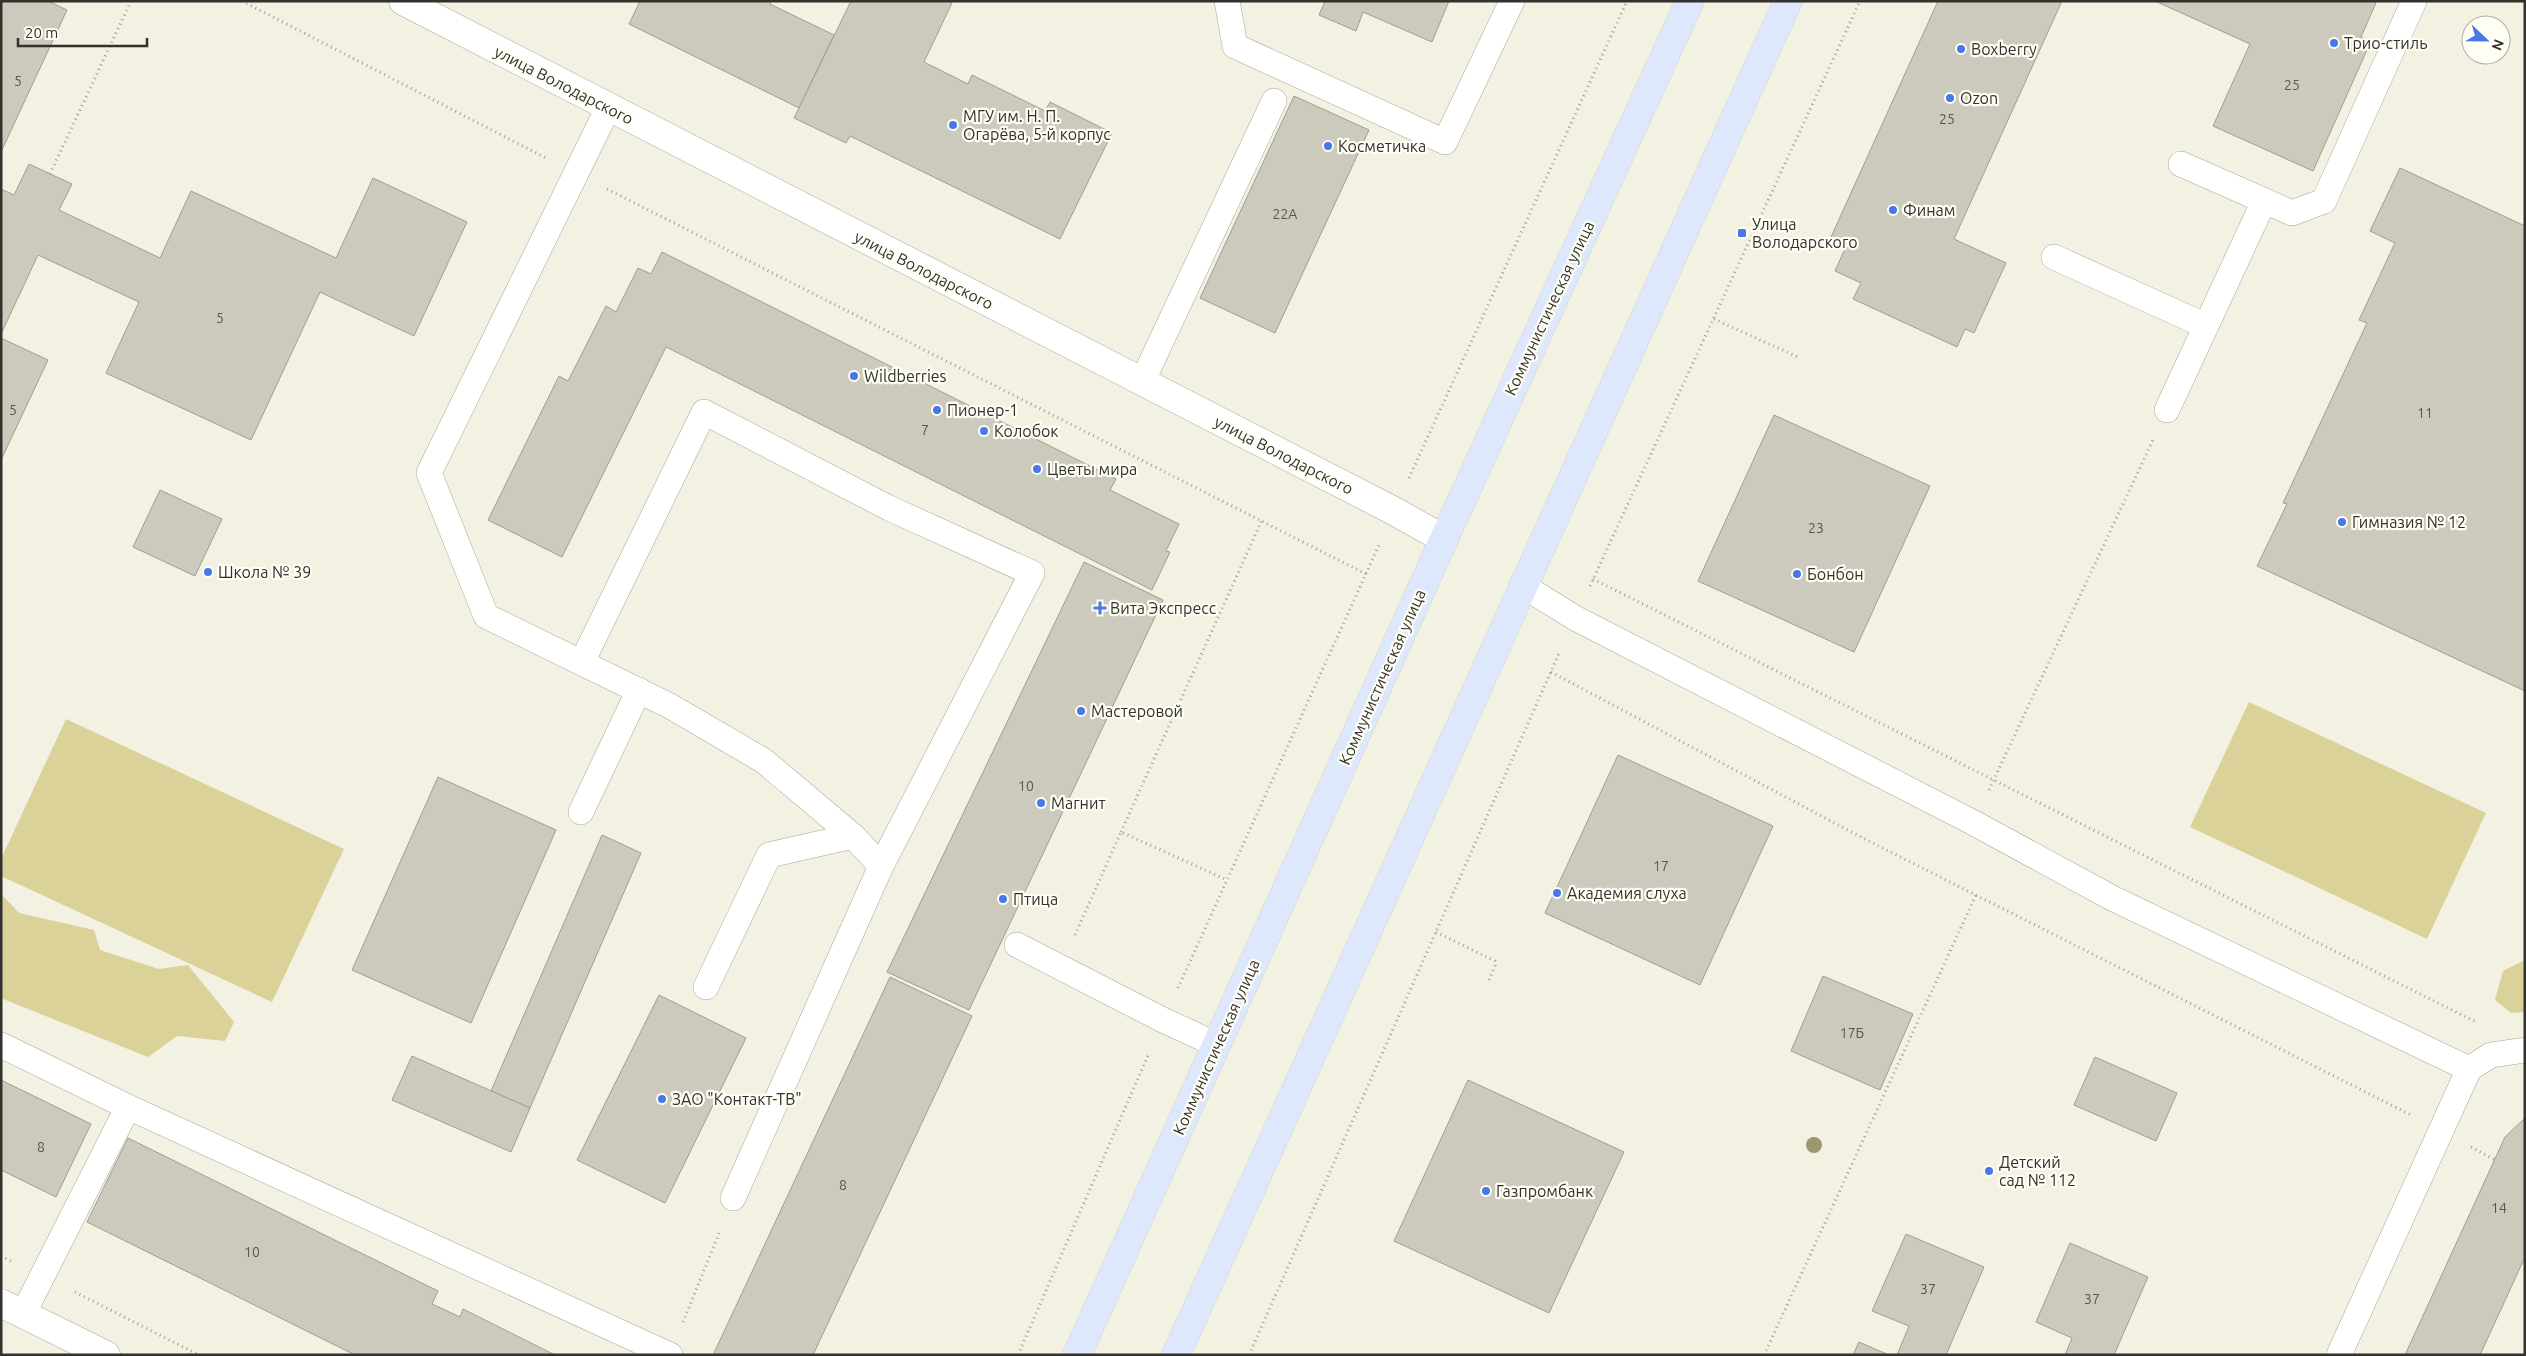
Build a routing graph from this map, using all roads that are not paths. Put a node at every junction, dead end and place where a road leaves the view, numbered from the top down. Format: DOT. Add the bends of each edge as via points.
graph roads {
  1 [pos="403,1"];
  2 [pos="1227,1"];
  3 [pos="1512,1"];
  4 [pos="1690,1"];
  5 [pos="1788,1"];
  6 [pos="2414,1"];
  7 [pos="1274,101"];
  8 [pos="608,108"];
  9 [pos="2181,164"];
  10 [pos="2264,201"];
  11 [pos="2054,256"];
  12 [pos="2206,326"];
  13 [pos="1142,382"];
  14 [pos="2166,410"];
  15 [pos="1444,540"];
  16 [pos="1522,585"];
  17 [pos="582,662"];
  18 [pos="639,690"];
  19 [pos="581,812"];
  20 [pos="853,836"];
  21 [pos="881,866"];
  22 [pos="1017,945"];
  23 [pos="706,987"];
  24 [pos="1,1045"];
  25 [pos="1217,1045"];
  26 [pos="2525,1050"];
  27 [pos="2469,1070"];
  28 [pos="128,1107"];
  29 [pos="733,1198"];
  30 [pos="12,1308"];
  31 [pos="670,1354"];
  32 [pos="106,1355"];
  33 [pos="1077,1355"];
  34 [pos="1176,1355"];
  35 [pos="2339,1355"];
  1 -- 8 [label="street, улица Володарского"];
  2 -- 3 [label="lane" via="1235,46 1445,142"];
  4 -- 15 [label="main road, Коммунистическая улица"];
  5 -- 16 [label="main road"];
  6 -- 10 [label="lane" via="2324,201 2292,213"];
  7 -- 13 [label="lane"];
  8 -- 13 [label="street, улица Володарского"];
  8 -- 17 [label="lane" via="429,473 486,616"];
  9 -- 10 [label="lane"];
  10 -- 12 [label="lane"];
  11 -- 12 [label="lane"];
  12 -- 14 [label="lane"];
  13 -- 15 [label="street, улица Володарского" via="1394,511"];
  15 -- 25 [label="main road, Коммунистическая улица"];
  16 -- 27 [label="lane" via="1575,618 1974,823 2112,898"];
  16 -- 34 [label="main road"];
  17 -- 18 [label="lane"];
  17 -- 21 [label="lane" via="704,412 890,508 1032,573"];
  18 -- 19 [label="lane"];
  18 -- 20 [label="lane" via="764,761"];
  20 -- 21 [label="lane"];
  20 -- 23 [label="lane" via="769,855"];
  21 -- 29 [label="lane"];
  22 -- 25 [label="lane"];
  24 -- 28 [label="lane"];
  25 -- 33 [label="main road, Коммунистическая улица"];
  26 -- 27 [label="lane" via="2491,1056"];
  27 -- 35 [label="lane"];
  28 -- 30 [label="lane" via="42,1276"];
  28 -- 31 [label="lane"];
  30 -- 32 [label="street"];
}
